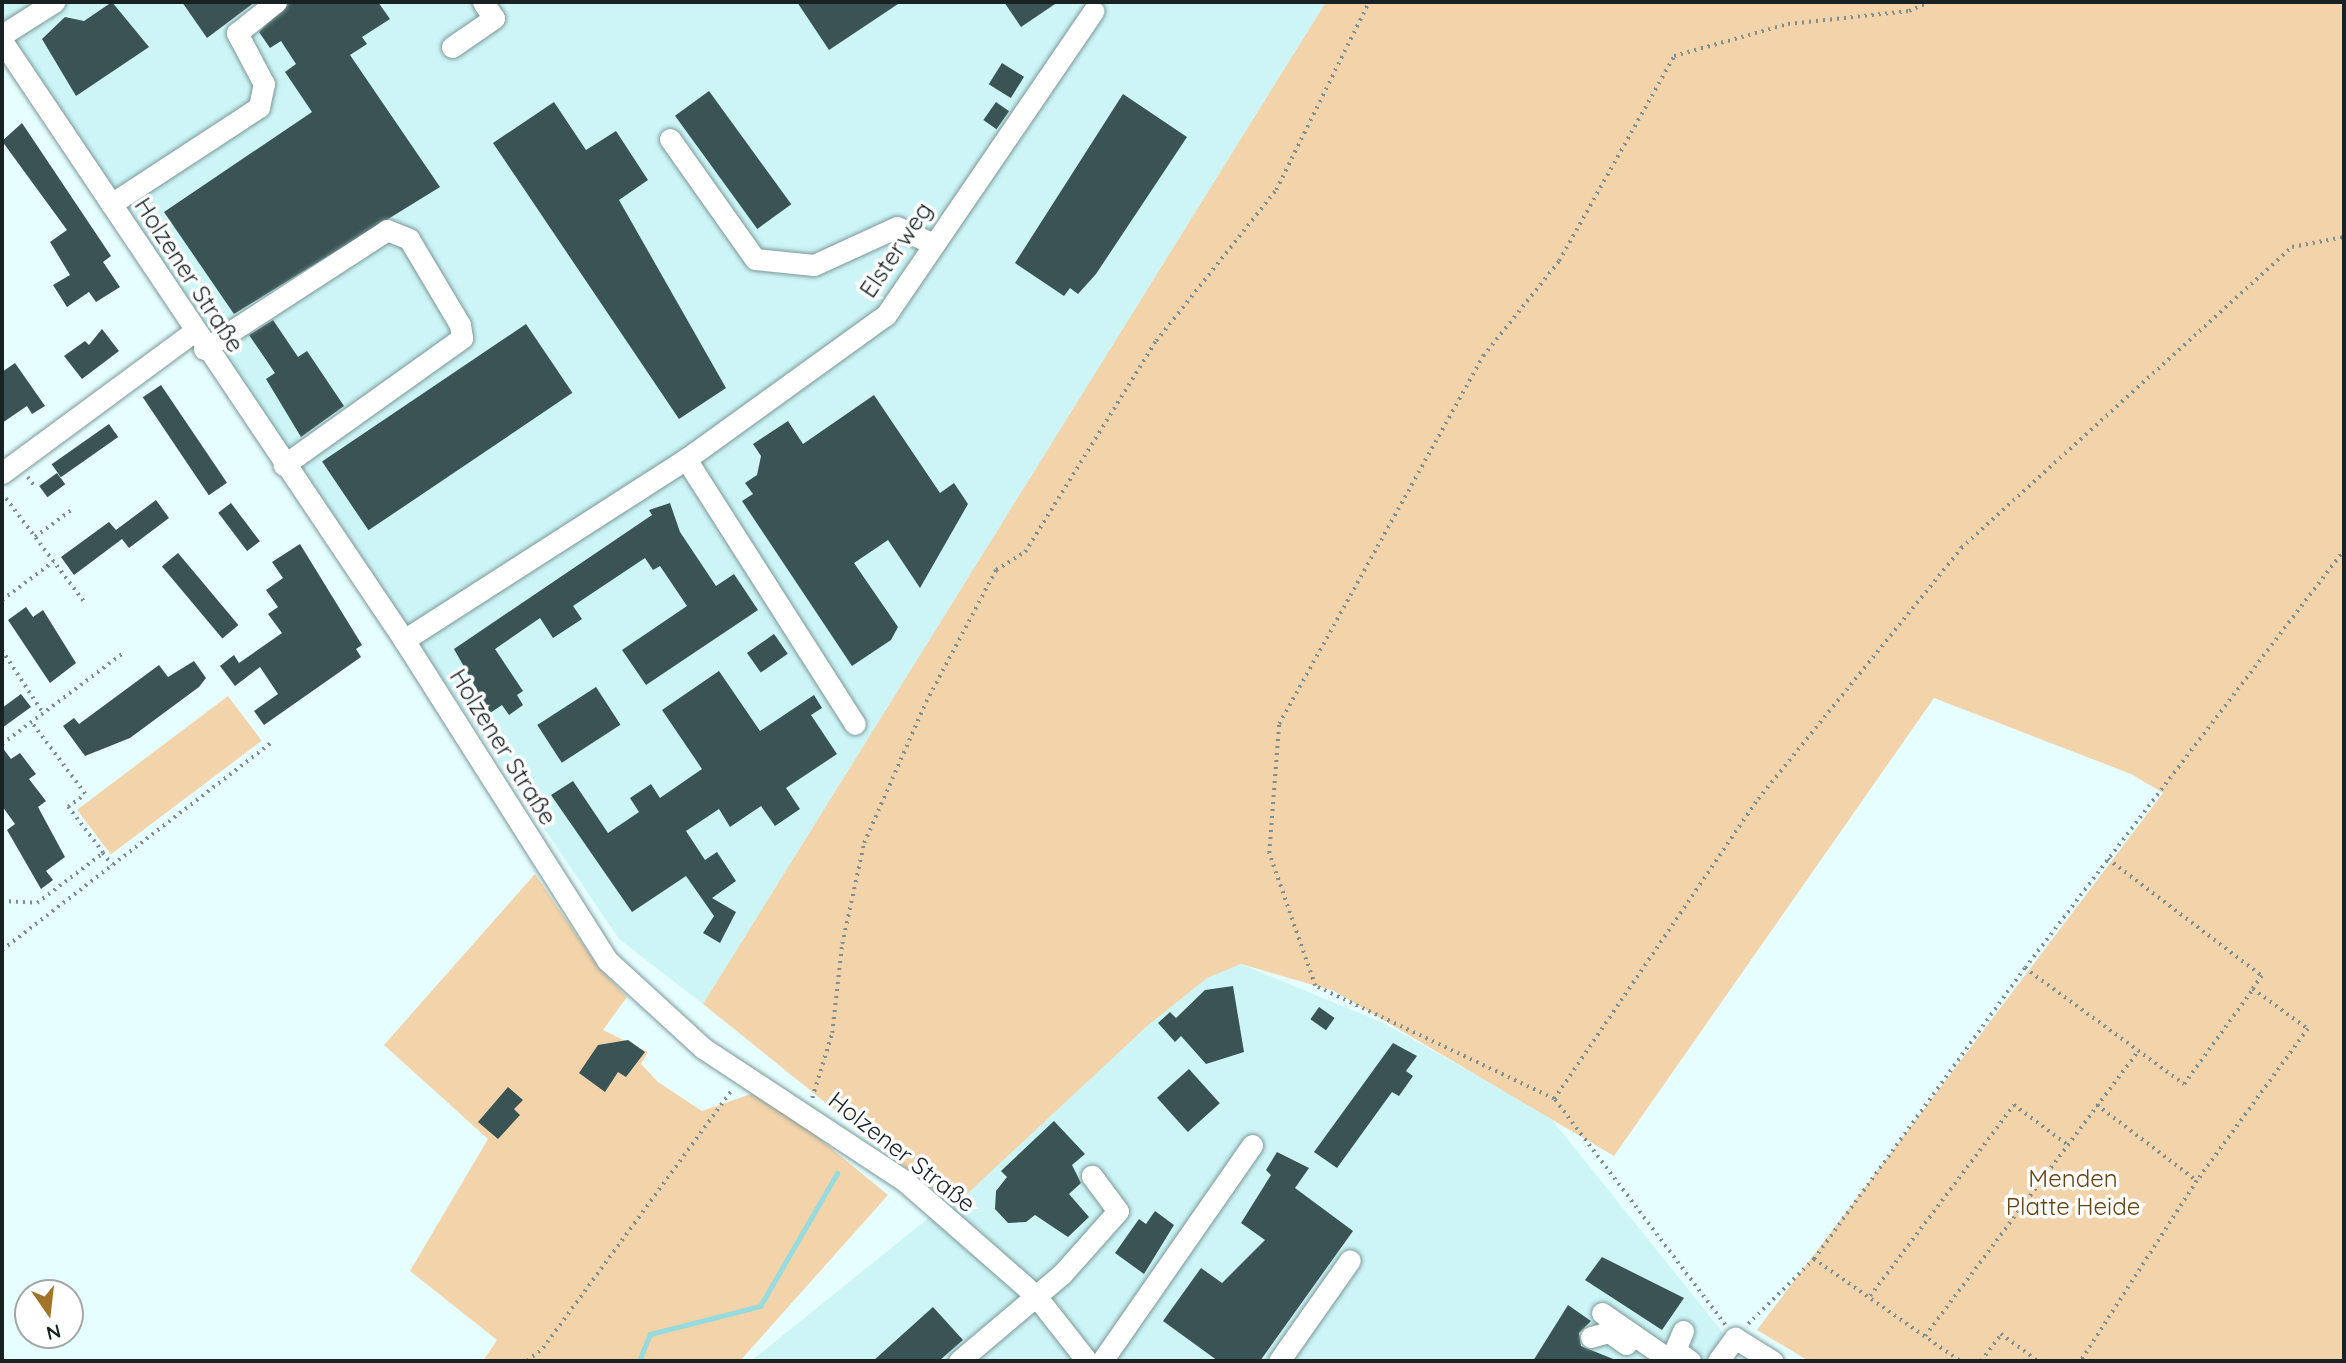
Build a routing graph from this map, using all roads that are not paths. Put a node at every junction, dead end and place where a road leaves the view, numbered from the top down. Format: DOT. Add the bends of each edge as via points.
graph roads {
  1 [pos="54,2"];
  2 [pos="276,2"];
  3 [pos="483,2"];
  4 [pos="1093,11"];
  5 [pos="2,35"];
  6 [pos="2,41"];
  7 [pos="452,47"];
  8 [pos="670,139"];
  9 [pos="111,204"];
  10 [pos="933,244"];
  11 [pos="199,340"];
  12 [pos="687,458"];
  13 [pos="284,465"];
  14 [pos="2,473"];
  15 [pos="404,640"];
  16 [pos="855,724"];
  17 [pos="1252,1145"];
  18 [pos="1092,1176"];
  19 [pos="1350,1260"];
  20 [pos="1036,1296"];
  21 [pos="1602,1313"];
  22 [pos="1683,1331"];
  23 [pos="1591,1337"];
  24 [pos="959,1361"];
  25 [pos="1087,1361"];
  26 [pos="1102,1361"];
  27 [pos="1279,1361"];
  28 [pos="1651,1361"];
  29 [pos="1671,1361"];
  30 [pos="1690,1361"];
  31 [pos="1718,1361"];
  32 [pos="1772,1361"];
  1 -- 5 [label="street"];
  2 -- 9 [label="street" via="237,33 264,84 259,107"];
  3 -- 7 [label="street" via="494,18"];
  4 -- 10 [label="street, Elsterweg" via="1040,80"];
  6 -- 9 [label="street, Holzener Straße"];
  8 -- 10 [label="street" via="755,259 814,265 897,227"];
  9 -- 11 [label="street, Holzener Straße"];
  10 -- 12 [label="street, Elsterweg" via="886,316"];
  11 -- 13 [label="street, Holzener Straße"];
  11 -- 13 [label="street" via="387,230 409,239 460,325 462,338"];
  11 -- 14 [label="street"];
  12 -- 15 [label="street, Elsterweg"];
  12 -- 16 [label="street"];
  13 -- 15 [label="street, Holzener Straße"];
  15 -- 20 [label="street, Holzener Straße" via="607,960 703,1048 804,1109 906,1182"];
  17 -- 26 [label="street"];
  18 -- 20 [label="street" via="1118,1210"];
  19 -- 27 [label="street"];
  20 -- 24 [label="street"];
  20 -- 25 [label="street, Holzener Straße"];
  21 -- 29 [label="street"];
  22 -- 30 [label="street" via="1675,1350"];
  23 -- 28 [label="street" via="1609,1332"];
  31 -- 32 [label="street" via="1735,1338"];
}
